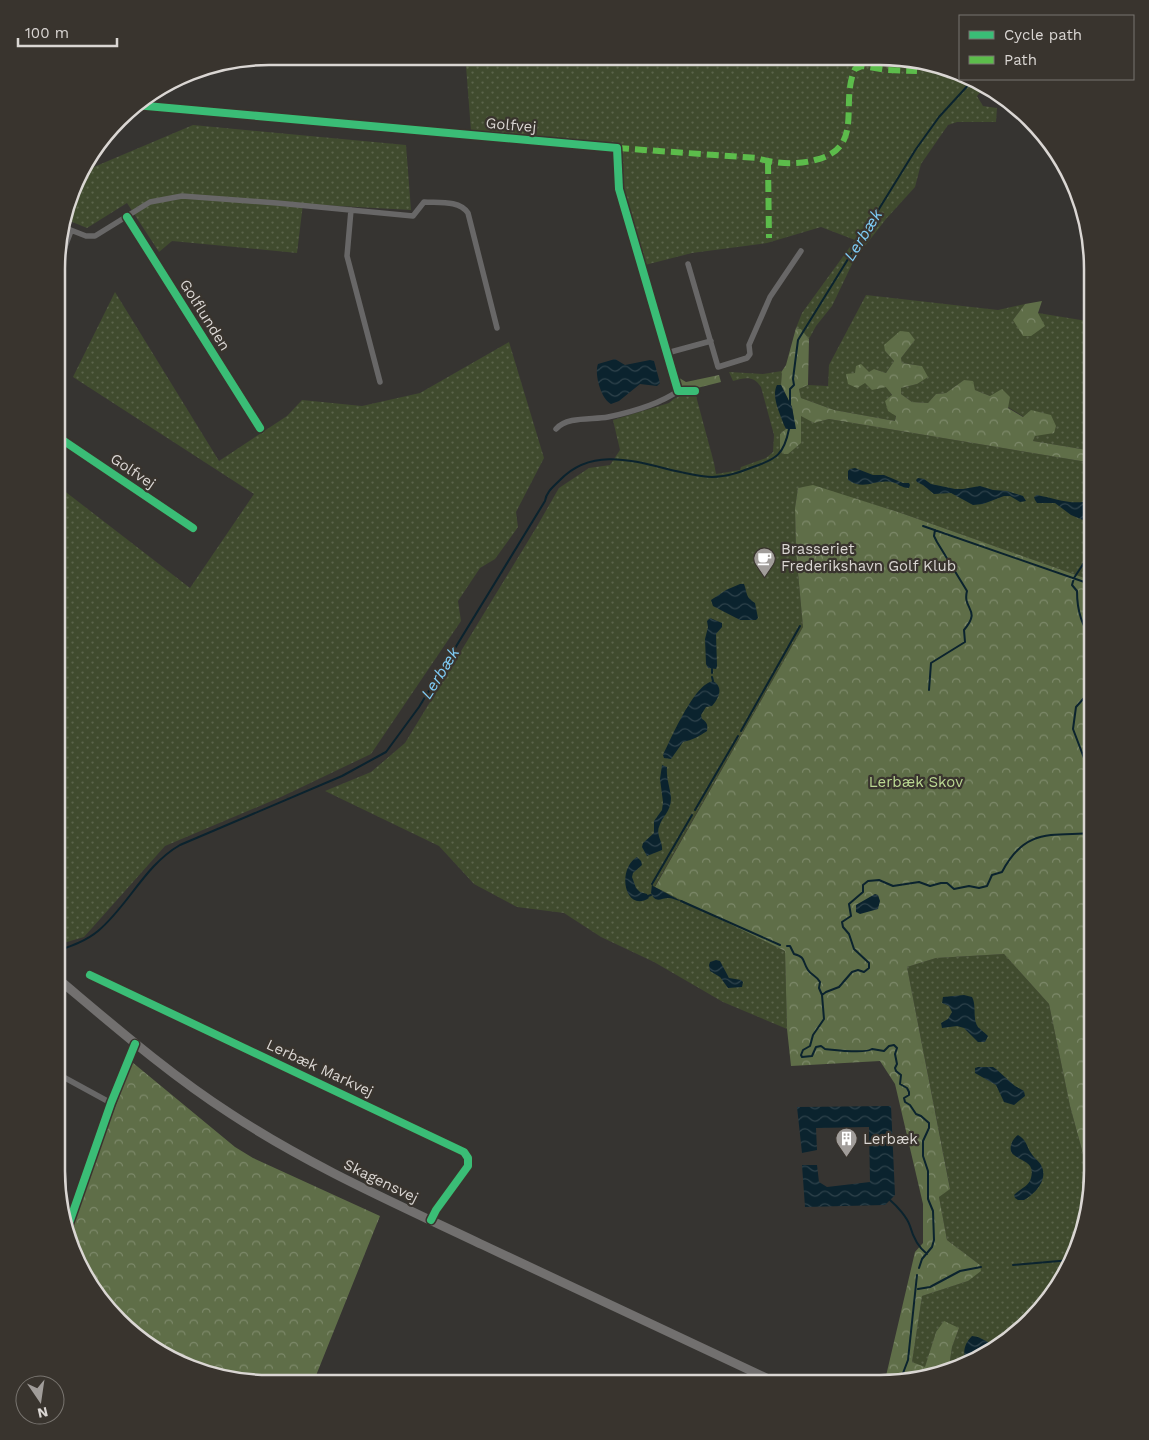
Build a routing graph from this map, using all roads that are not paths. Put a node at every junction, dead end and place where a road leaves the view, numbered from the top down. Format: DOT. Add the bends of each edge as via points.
graph roads {
  1 [pos="146,106"];
  2 [pos="351,210"];
  3 [pos="127,217"];
  4 [pos="71,231"];
  5 [pos="67,241"];
  6 [pos="801,251"];
  7 [pos="688,264"];
  8 [pos="497,328"];
  9 [pos="711,340"];
  10 [pos="667,353"];
  11 [pos="380,382"];
  12 [pos="695,390"];
  13 [pos="678,391"];
  14 [pos="260,428"];
  15 [pos="556,429"];
  16 [pos="65,441"];
  17 [pos="193,528"];
  18 [pos="90,975"];
  19 [pos="65,985"];
  20 [pos="135,1044"];
  21 [pos="65,1077"];
  22 [pos="111,1103"];
  23 [pos="71,1218"];
  24 [pos="431,1220"];
  25 [pos="760,1375"];
  1 -- 10 [label="street, Golfvej" via="617,148 619,189"];
  2 -- 3 [label="street" via="182,196 150,202"];
  2 -- 8 [label="street" via="413,216 424,202 464,207 468,212"];
  2 -- 11 [label="street" via="347,256"];
  3 -- 4 [label="street" via="95,236"];
  3 -- 14 [label="street, Golflunden"];
  4 -- 5 [label="street"];
  6 -- 9 [label="street" via="770,297 749,345 747,358 718,367"];
  7 -- 9 [label="street"];
  9 -- 10 [label="street"];
  10 -- 13 [label="street, Golfvej"];
  12 -- 13 [label="street"];
  13 -- 15 [label="street" via="651,405 608,417 560,424"];
  16 -- 17 [label="street, Golfvej"];
  18 -- 24 [label="street, Lerbæk Markvej" via="464,1152 468,1166"];
  19 -- 20 [label="main road, Skagensvej"];
  20 -- 22 [label="street"];
  20 -- 24 [label="main road, Skagensvej" via="209,1100 281,1145"];
  21 -- 22 [label="street"];
  22 -- 23 [label="street"];
  24 -- 25 [label="main road, Skagensvej"];
}
